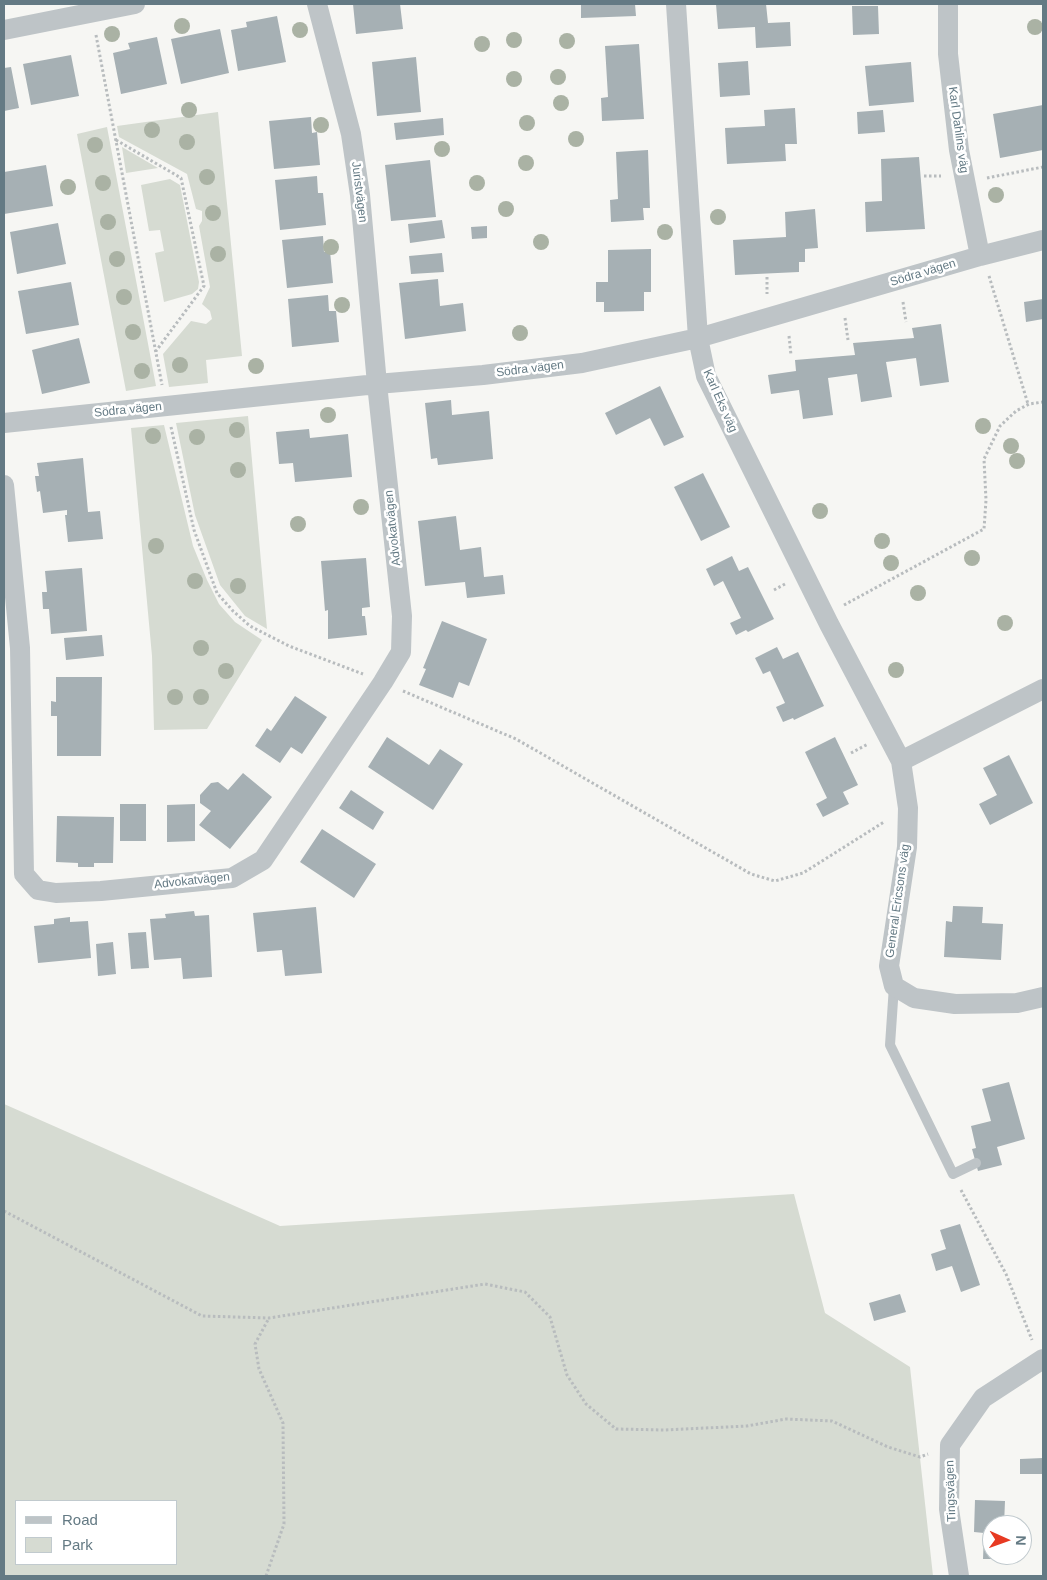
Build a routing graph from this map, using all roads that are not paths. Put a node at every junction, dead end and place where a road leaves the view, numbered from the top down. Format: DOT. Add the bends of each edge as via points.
graph roads {
  1 [pos="135,4"];
  2 [pos="317,4"];
  3 [pos="676,4"];
  4 [pos="948,4"];
  5 [pos="4,30"];
  6 [pos="1043,240"];
  7 [pos="984,264"];
  8 [pos="698,338"];
  9 [pos="377,384"];
  10 [pos="4,423"];
  11 [pos="4,485"];
  12 [pos="1043,689"];
  13 [pos="901,761"];
  14 [pos="894,986"];
  15 [pos="1043,997"];
  16 [pos="976,1163"];
  17 [pos="1042,1359"];
  18 [pos="959,1576"];
  1 -- 5 [label="street"];
  2 -- 9 [label="street, Juristvägen" via="356,165"];
  3 -- 8 [label="street, Karl Eks väg"];
  4 -- 7 [label="street, Karl Dahlins väg" via="948,54 958,150"];
  6 -- 7 [label="street, Södra vägen"];
  7 -- 8 [label="street, Södra vägen"];
  8 -- 9 [label="street, Södra vägen" via="582,363"];
  8 -- 13 [label="street, Karl Eks väg" via="706,376"];
  9 -- 10 [label="street, Södra vägen"];
  9 -- 11 [label="street, Advokatvägen" via="402,616 401,652 263,860 232,878 56,893 38,890 24,874 20,648"];
  12 -- 13 [label="street"];
  13 -- 14 [label="street, General Ericsons väg" via="908,808 907,847 889,966"];
  14 -- 15 [label="street" via="914,998 955,1004 1017,1003"];
  14 -- 16 [label="lane" via="890,1045 953,1174"];
  17 -- 18 [label="street, Tingsvägen" via="983,1398 950,1446 949,1509"];
}
